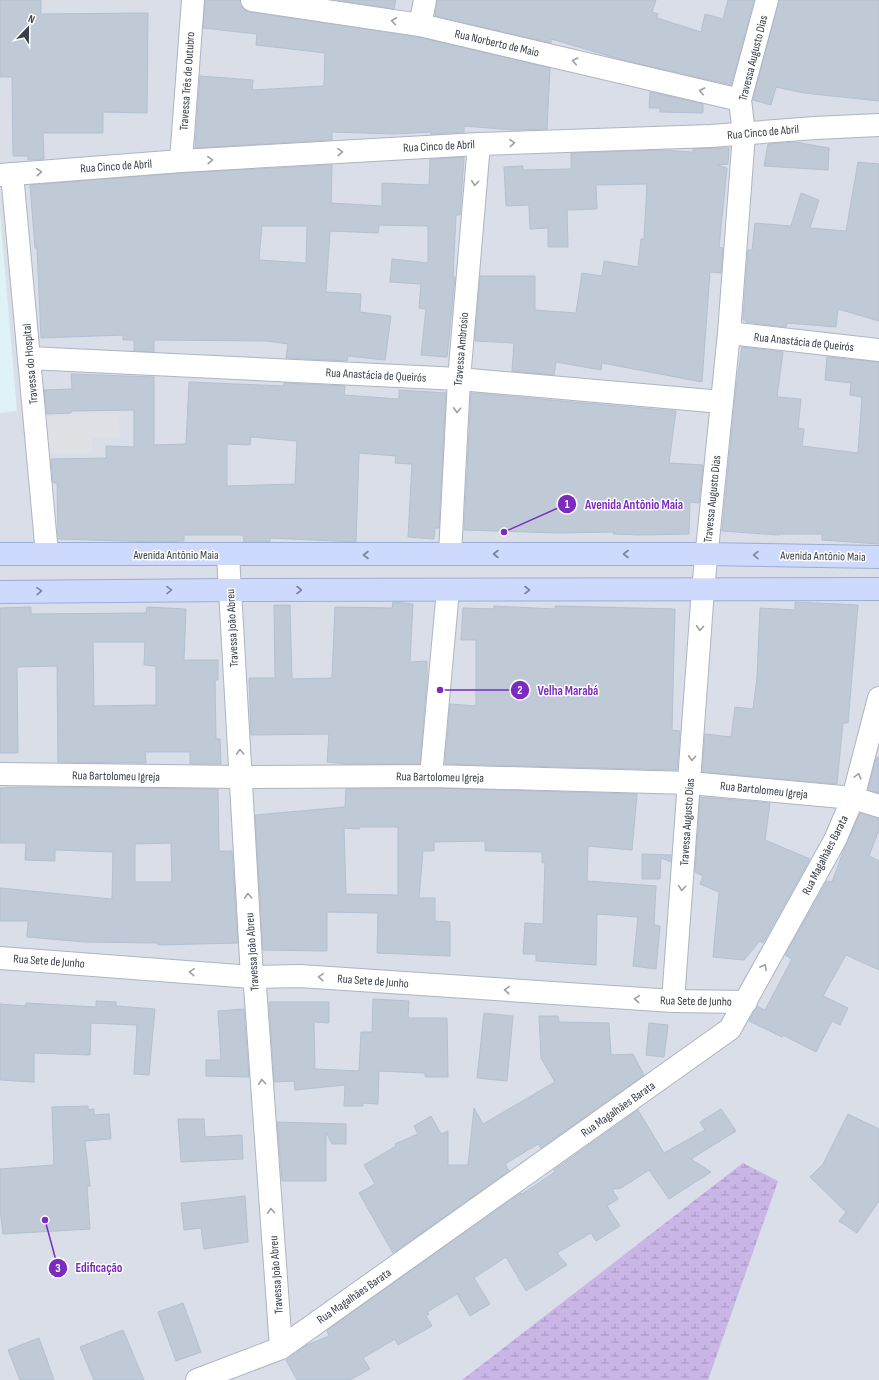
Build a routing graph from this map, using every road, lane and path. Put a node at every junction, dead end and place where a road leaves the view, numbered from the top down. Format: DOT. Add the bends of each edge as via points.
graph roads {
  1 [pos="193,0"];
  2 [pos="252,0"];
  3 [pos="425,0"];
  4 [pos="767,0"];
  5 [pos="420,25"];
  6 [pos="740,100"];
  7 [pos="879,125"];
  8 [pos="744,134"];
  9 [pos="479,144"];
  10 [pos="181,161"];
  11 [pos="6,174"];
  12 [pos="729,333"];
  13 [pos="879,350"];
  14 [pos="29,358"];
  15 [pos="459,379"];
  16 [pos="722,402"];
  17 [pos="0,554"];
  18 [pos="47,554"];
  19 [pos="450,554"];
  20 [pos="706,554"];
  21 [pos="228,555"];
  22 [pos="879,557"];
  23 [pos="703,589"];
  24 [pos="879,589"];
  25 [pos="230,590"];
  26 [pos="448,590"];
  27 [pos="0,592"];
  28 [pos="879,698"];
  29 [pos="0,774"];
  30 [pos="431,776"];
  31 [pos="241,777"];
  32 [pos="690,782"];
  33 [pos="853,798"];
  34 [pos="879,806"];
  35 [pos="0,958"];
  36 [pos="252,977"];
  37 [pos="673,1001"];
  38 [pos="746,1002"];
  39 [pos="281,1348"];
  40 [pos="197,1380"];
  1 -- 10 [label="street, Travessa Três de Outubro"];
  5 -- 2 [label="street, Rua Norberto de Maio, one-way"];
  3 -- 5 [label="street"];
  4 -- 6 [label="street, Travessa Augusto Dias"];
  6 -- 5 [label="street, Rua Norberto de Maio, one-way"];
  6 -- 8 [label="street, Travessa Augusto Dias"];
  7 -- 8 [label="street, Rua Cinco de Abril"];
  9 -- 8 [label="street, Rua Cinco de Abril, one-way"];
  8 -- 12 [label="street, Travessa Augusto Dias"];
  10 -- 9 [label="street, Rua Cinco de Abril, one-way"];
  9 -- 15 [label="street, Travessa Ambrósio, one-way"];
  11 -- 10 [label="street, Rua Cinco de Abril, one-way"];
  11 -- 14 [label="street, Travessa do Hospital"];
  12 -- 13 [label="street, Rua Anastácia de Queirós"];
  12 -- 16 [label="street, Travessa Augusto Dias"];
  14 -- 15 [label="street, Rua Anastácia de Queirós"];
  14 -- 18 [label="street, Travessa do Hospital"];
  15 -- 16 [label="street, Rua Anastácia de Queirós"];
  15 -- 19 [label="street, Travessa Ambrósio, one-way"];
  16 -- 20 [label="street, Travessa Augusto Dias"];
  17 -- 18 [label="main road, Avenida Antônio Maia"];
  18 -- 21 [label="main road, Avenida Antônio Maia"];
  20 -- 19 [label="main road, Avenida Antônio Maia, one-way"];
  19 -- 21 [label="main road, Avenida Antônio Maia, one-way"];
  22 -- 20 [label="main road, Avenida Antônio Maia, one-way"];
  20 -- 23 [label="street, Travessa Augusto Dias"];
  21 -- 25 [label="street, Travessa João Abreu"];
  23 -- 24 [label="main road"];
  26 -- 23 [label="main road, one-way"];
  23 -- 32 [label="street, Travessa Augusto Dias, one-way"];
  25 -- 26 [label="main road, one-way"];
  27 -- 25 [label="main road, one-way"];
  31 -- 25 [label="street, Travessa João Abreu, one-way"];
  26 -- 30 [label="street"];
  33 -- 28 [label="street, Rua Magalhães Barata, one-way"];
  29 -- 31 [label="street, Rua Bartolomeu Igreja"];
  30 -- 31 [label="street, Rua Bartolomeu Igreja"];
  30 -- 32 [label="street, Rua Bartolomeu Igreja"];
  36 -- 31 [label="street, Travessa João Abreu, one-way"];
  32 -- 33 [label="street, Rua Bartolomeu Igreja"];
  32 -- 37 [label="street, Travessa Augusto Dias, one-way"];
  33 -- 34 [label="street, Rua Bartolomeu Igreja"];
  38 -- 33 [label="street, Rua Magalhães Barata, one-way" via="836,840"];
  36 -- 35 [label="street, Rua Sete de Junho, one-way"];
  37 -- 36 [label="street, Rua Sete de Junho, one-way" via="300,976"];
  39 -- 36 [label="street, Travessa João Abreu, one-way" via="255,986"];
  37 -- 38 [label="street, Rua Sete de Junho"];
  38 -- 39 [label="street, Rua Magalhães Barata" via="730,1029"];
  39 -- 40 [label="street, Rua Magalhães Barata"];
}
